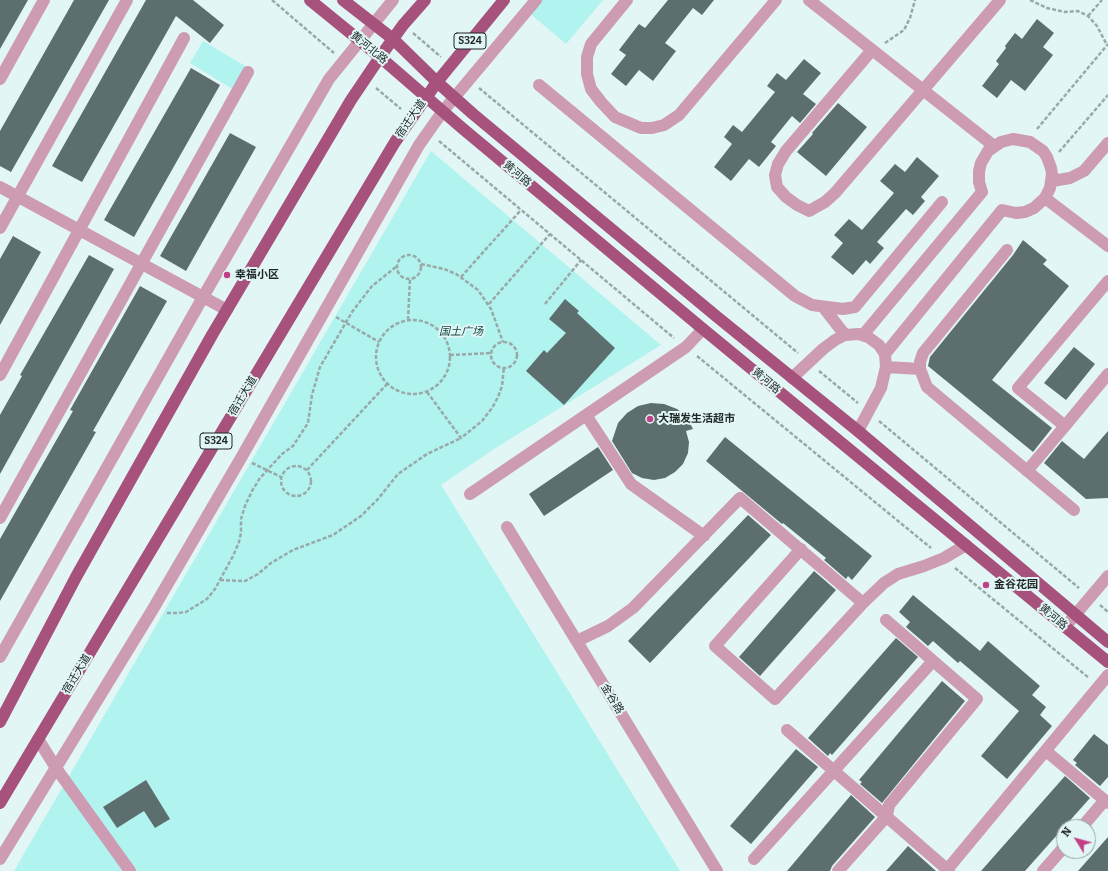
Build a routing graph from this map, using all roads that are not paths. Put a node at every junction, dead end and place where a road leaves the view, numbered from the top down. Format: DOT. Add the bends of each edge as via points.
graph roads {
  1 [pos="44,0"];
  2 [pos="128,0"];
  3 [pos="310,0"];
  4 [pos="343,0"];
  5 [pos="393,0"];
  6 [pos="425,0"];
  7 [pos="504,0"];
  8 [pos="536,0"];
  9 [pos="627,0"];
  10 [pos="776,0"];
  11 [pos="809,0"];
  12 [pos="1000,0"];
  13 [pos="373,24"];
  14 [pos="184,38"];
  15 [pos="393,39"];
  16 [pos="360,41"];
  17 [pos="872,50"];
  18 [pos="380,57"];
  19 [pos="248,72"];
  20 [pos="0,79"];
  21 [pos="437,82"];
  22 [pos="538,85"];
  23 [pos="923,90"];
  24 [pos="426,97"];
  25 [pos="454,97"];
  26 [pos="443,111"];
  27 [pos="1108,142"];
  28 [pos="994,146"];
  29 [pos="1052,181"];
  30 [pos="0,187"];
  31 [pos="17,197"];
  32 [pos="1045,198"];
  33 [pos="942,202"];
  34 [pos="0,228"];
  35 [pos="79,230"];
  36 [pos="1108,246"];
  37 [pos="1007,250"];
  38 [pos="141,264"];
  39 [pos="1108,280"];
  40 [pos="203,297"];
  41 [pos="824,308"];
  42 [pos="226,310"];
  43 [pos="704,329"];
  44 [pos="845,335"];
  45 [pos="864,335"];
  46 [pos="885,354"];
  47 [pos="886,367"];
  48 [pos="920,369"];
  49 [pos="1108,374"];
  50 [pos="0,375"];
  51 [pos="792,378"];
  52 [pos="586,415"];
  53 [pos="1065,426"];
  54 [pos="858,431"];
  55 [pos="1027,470"];
  56 [pos="470,494"];
  57 [pos="1074,510"];
  58 [pos="0,518"];
  59 [pos="507,527"];
  60 [pos="704,536"];
  61 [pos="966,546"];
  62 [pos="800,549"];
  63 [pos="1108,576"];
  64 [pos="863,603"];
  65 [pos="1075,614"];
  66 [pos="886,620"];
  67 [pos="1065,626"];
  68 [pos="577,641"];
  69 [pos="1108,642"];
  70 [pos="0,657"];
  71 [pos="932,661"];
  72 [pos="1108,662"];
  73 [pos="1108,675"];
  74 [pos="0,722"];
  75 [pos="787,730"];
  76 [pos="38,739"];
  77 [pos="1046,751"];
  78 [pos="56,768"];
  79 [pos="834,770"];
  80 [pos="1107,802"];
  81 [pos="0,803"];
  82 [pos="887,816"];
  83 [pos="1090,819"];
  84 [pos="1056,856"];
  85 [pos="0,859"];
  86 [pos="754,859"];
  87 [pos="130,871"];
  88 [pos="717,871"];
  89 [pos="838,871"];
  90 [pos="948,871"];
  91 [pos="1043,871"];
  1 -- 20 [label="street"];
  2 -- 31 [label="street"];
  3 -- 16 [label="main road, 黄河北路"];
  4 -- 13 [label="main road, 黄河北路"];
  5 -- 13 [label="street"];
  6 -- 15 [label="main road"];
  7 -- 21 [label="main road, 宿迁大道 / S324"];
  8 -- 25 [label="street"];
  9 -- 10 [label="street" via="591,44 587,74 591,89 615,117 641,128 652,128 664,125 679,115"];
  11 -- 17 [label="street"];
  12 -- 23 [label="street"];
  13 -- 15 [label="main road, 黄河北路"];
  13 -- 16 [label="street"];
  14 -- 35 [label="street"];
  15 -- 18 [label="main road"];
  15 -- 21 [label="main road, 黄河北路"];
  16 -- 18 [label="main road, 黄河北路"];
  16 -- 40 [label="street" via="329,79"];
  17 -- 23 [label="street"];
  17 -- 23 [label="street" via="786,150 774,175 777,187 786,197 809,211 825,202"];
  18 -- 24 [label="main road, 黄河北路"];
  18 -- 42 [label="main road" via="351,100"];
  19 -- 38 [label="street"];
  21 -- 24 [label="main road, 宿迁大道 / S324"];
  21 -- 25 [label="main road, 黄河路"];
  22 -- 41 [label="street" via="794,296"];
  23 -- 28 [label="street"];
  24 -- 26 [label="main road, 黄河路"];
  24 -- 76 [label="main road, 宿迁大道 / S324" via="395,142"];
  25 -- 26 [label="street"];
  25 -- 51 [label="main road, 黄河路"];
  26 -- 43 [label="main road, 黄河路"];
  26 -- 78 [label="street" via="419,145 241,458"];
  27 -- 29 [label="street" via="1084,171 1070,178"];
  28 -- 29 [label="street" via="1013,139 1027,141 1038,147 1050,163"];
  28 -- 45 [label="street" via="981,163 979,182 982,192"];
  29 -- 32 [label="street"];
  30 -- 31 [label="street"];
  31 -- 34 [label="street"];
  31 -- 35 [label="street"];
  32 -- 36 [label="street"];
  32 -- 46 [label="street" via="1025,212 1002,210"];
  33 -- 41 [label="street" via="855,307 843,310"];
  35 -- 38 [label="street"];
  35 -- 50 [label="street"];
  37 -- 48 [label="street" via="923,353"];
  38 -- 40 [label="street"];
  38 -- 58 [label="street"];
  39 -- 53 [label="street" via="1018,388"];
  40 -- 42 [label="street"];
  40 -- 70 [label="street"];
  41 -- 44 [label="street"];
  42 -- 74 [label="main road" via="76,577"];
  43 -- 52 [label="street" via="686,347"];
  43 -- 61 [label="main road, 黄河路"];
  44 -- 45 [label="street"];
  44 -- 51 [label="street" via="835,340"];
  45 -- 46 [label="street" via="879,345"];
  46 -- 47 [label="street"];
  47 -- 48 [label="street"];
  47 -- 54 [label="street" via="881,388"];
  48 -- 55 [label="street" via="927,387"];
  49 -- 53 [label="street"];
  51 -- 54 [label="main road, 黄河路"];
  52 -- 56 [label="street"];
  52 -- 60 [label="street" via="630,484"];
  53 -- 55 [label="street"];
  54 -- 65 [label="main road, 黄河路"];
  55 -- 57 [label="street"];
  59 -- 68 [label="street, 金谷路"];
  60 -- 62 [label="street" via="740,498"];
  60 -- 68 [label="street" via="633,608 608,626"];
  61 -- 64 [label="street" via="944,558 890,578"];
  61 -- 67 [label="main road, 黄河路"];
  62 -- 64 [label="street"];
  62 -- 64 [label="street" via="715,646 775,699"];
  63 -- 65 [label="street"];
  65 -- 67 [label="street"];
  65 -- 69 [label="main road, 黄河路"];
  66 -- 71 [label="street"];
  67 -- 72 [label="main road, 黄河路"];
  68 -- 88 [label="street, 金谷路"];
  71 -- 79 [label="street"];
  71 -- 82 [label="street" via="977,699 889,805"];
  73 -- 77 [label="street"];
  75 -- 79 [label="street"];
  76 -- 78 [label="street"];
  76 -- 81 [label="main road, 宿迁大道 / S324"];
  77 -- 80 [label="street"];
  77 -- 90 [label="street"];
  78 -- 85 [label="street"];
  78 -- 87 [label="street"];
  79 -- 82 [label="street"];
  79 -- 86 [label="street"];
  80 -- 83 [label="street"];
  82 -- 89 [label="street"];
  82 -- 90 [label="street"];
  84 -- 91 [label="street"];
}
